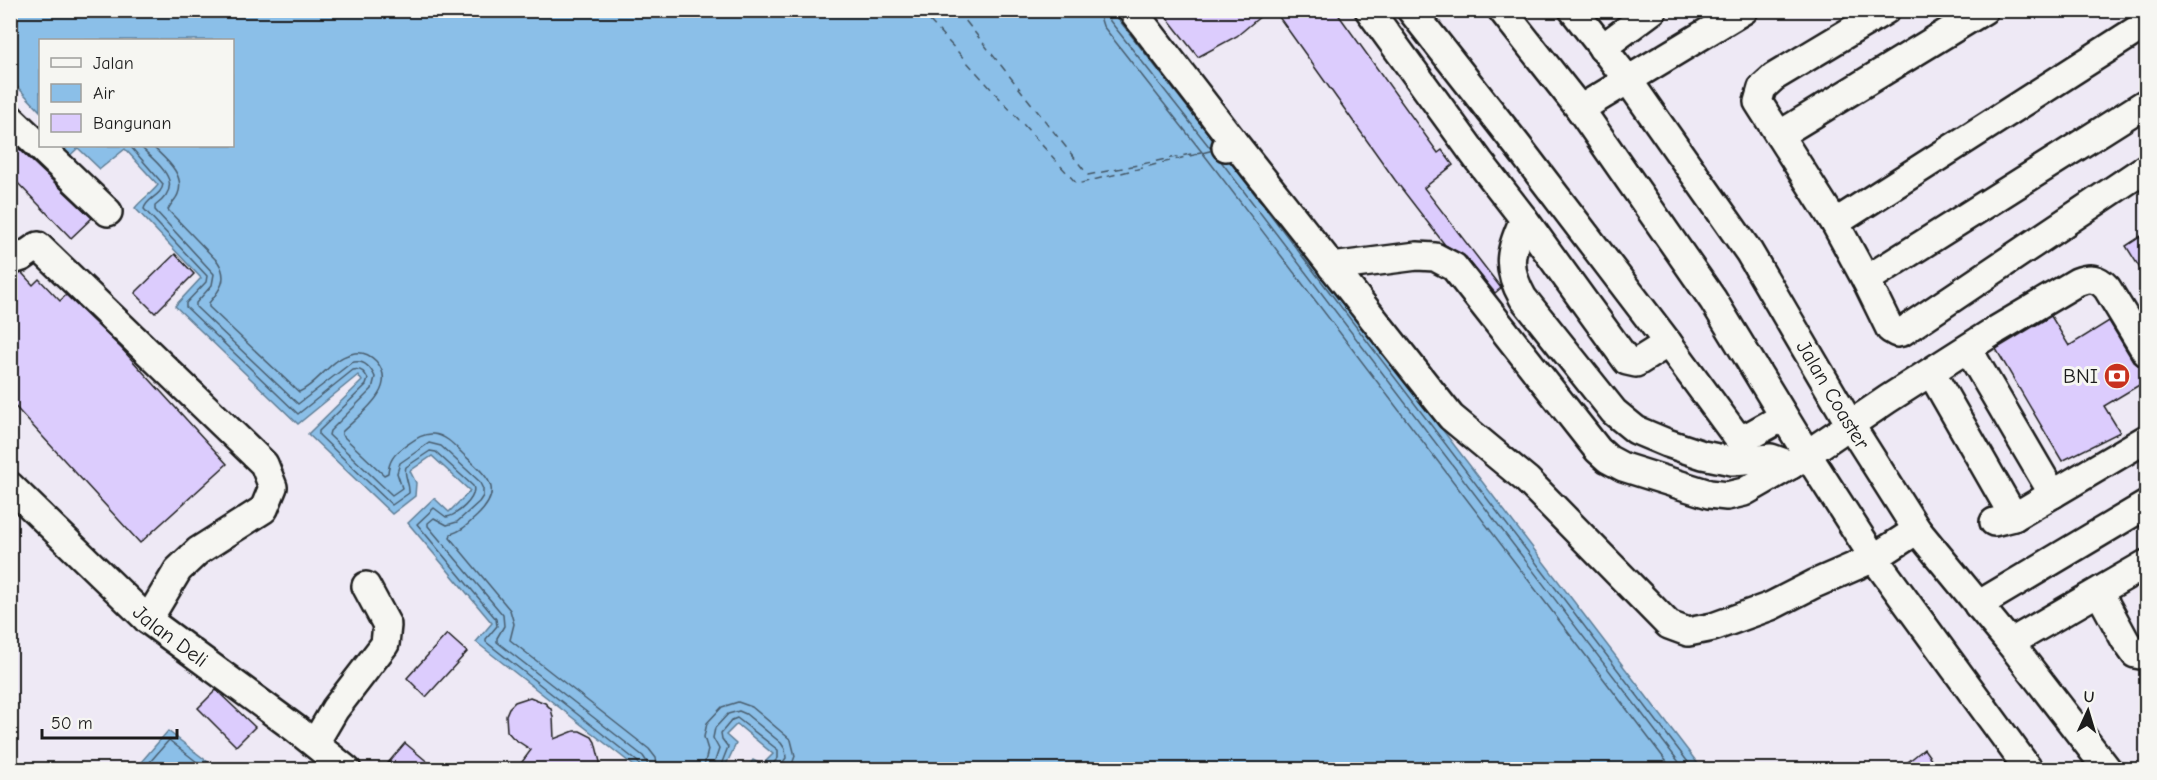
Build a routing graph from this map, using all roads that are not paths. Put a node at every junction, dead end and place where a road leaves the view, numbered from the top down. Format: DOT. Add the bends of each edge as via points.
graph roads {
  1 [pos="1132,10"];
  2 [pos="1368,10"];
  3 [pos="1411,10"];
  4 [pos="1502,10"];
  5 [pos="1573,10"];
  6 [pos="1653,10"];
  7 [pos="1743,10"];
  8 [pos="1886,10"];
  9 [pos="1984,10"];
  10 [pos="2146,24"];
  11 [pos="1602,48"];
  12 [pos="1628,80"];
  13 [pos="2146,103"];
  14 [pos="1580,109"];
  15 [pos="10,118"];
  16 [pos="1779,135"];
  17 [pos="39,146"];
  18 [pos="40,147"];
  19 [pos="2146,168"];
  20 [pos="108,212"];
  21 [pos="1524,219"];
  22 [pos="1835,223"];
  23 [pos="10,261"];
  24 [pos="1332,267"];
  25 [pos="1866,280"];
  26 [pos="1668,343"];
  27 [pos="1968,349"];
  28 [pos="2146,352"];
  29 [pos="1931,372"];
  30 [pos="1784,417"];
  31 [pos="1851,426"];
  32 [pos="2146,439"];
  33 [pos="1799,459"];
  34 [pos="10,486"];
  35 [pos="2053,494"];
  36 [pos="2146,505"];
  37 [pos="1917,530"];
  38 [pos="1874,558"];
  39 [pos="2146,564"];
  40 [pos="366,586"];
  41 [pos="2099,592"];
  42 [pos="1978,605"];
  43 [pos="148,620"];
  44 [pos="2010,643"];
  45 [pos="2146,656"];
  46 [pos="315,743"];
  47 [pos="347,770"];
  48 [pos="2029,770"];
  49 [pos="2108,770"];
  1 -- 24 [label="lane" via="1230,144"];
  2 -- 21 [label="lane"];
  3 -- 26 [label="lane"];
  4 -- 14 [label="lane"];
  5 -- 11 [label="lane, Jalan Coaster"];
  6 -- 11 [label="lane"];
  7 -- 12 [label="lane"];
  8 -- 16 [label="lane" via="1762,88 1758,102"];
  9 -- 16 [label="lane"];
  10 -- 22 [label="lane"];
  11 -- 12 [label="lane, Jalan Coaster"];
  12 -- 14 [label="lane"];
  12 -- 31 [label="lane, Jalan Coaster" via="1749,252"];
  13 -- 25 [label="lane"];
  14 -- 30 [label="lane" via="1713,300"];
  15 -- 17 [label="lane"];
  16 -- 22 [label="lane"];
  18 -- 20 [label="lane"];
  19 -- 25 [label="lane" via="1902,332 1890,329"];
  21 -- 26 [label="lane" via="1627,361 1636,363"];
  21 -- 33 [label="lane" via="1512,250 1513,281 1614,412 1636,430 1703,455 1732,461"];
  22 -- 25 [label="lane"];
  23 -- 43 [label="lane" via="38,246 264,464 273,487 264,509 198,551 178,570"];
  24 -- 33 [label="lane" via="1416,256 1435,257 1454,267 1598,450 1623,467 1709,495 1727,496 1744,492"];
  24 -- 38 [label="lane" via="1451,417 1527,480 1669,625 1688,632 1713,627 1772,606"];
  26 -- 30 [label="lane" via="1737,437 1749,436"];
  27 -- 28 [label="lane" via="2077,282 2094,278 2108,288"];
  27 -- 29 [label="lane"];
  27 -- 35 [label="lane"];
  29 -- 31 [label="lane"];
  29 -- 35 [label="lane" via="2004,519"];
  30 -- 33 [label="lane"];
  31 -- 33 [label="lane"];
  31 -- 37 [label="lane, Jalan Coaster"];
  32 -- 35 [label="lane"];
  33 -- 38 [label="lane"];
  34 -- 43 [label="lane, Jalan Deli"];
  36 -- 42 [label="lane"];
  37 -- 38 [label="lane"];
  37 -- 42 [label="lane, Jalan Coaster"];
  38 -- 48 [label="lane"];
  39 -- 41 [label="lane"];
  40 -- 46 [label="lane" via="387,626 385,644 335,709"];
  41 -- 44 [label="lane"];
  41 -- 45 [label="lane" via="2135,654"];
  42 -- 44 [label="lane, Jalan Coaster"];
  43 -- 46 [label="lane, Jalan Deli"];
  44 -- 49 [label="lane, Jalan Coaster"];
  46 -- 47 [label="lane, Jalan Deli"];
}
